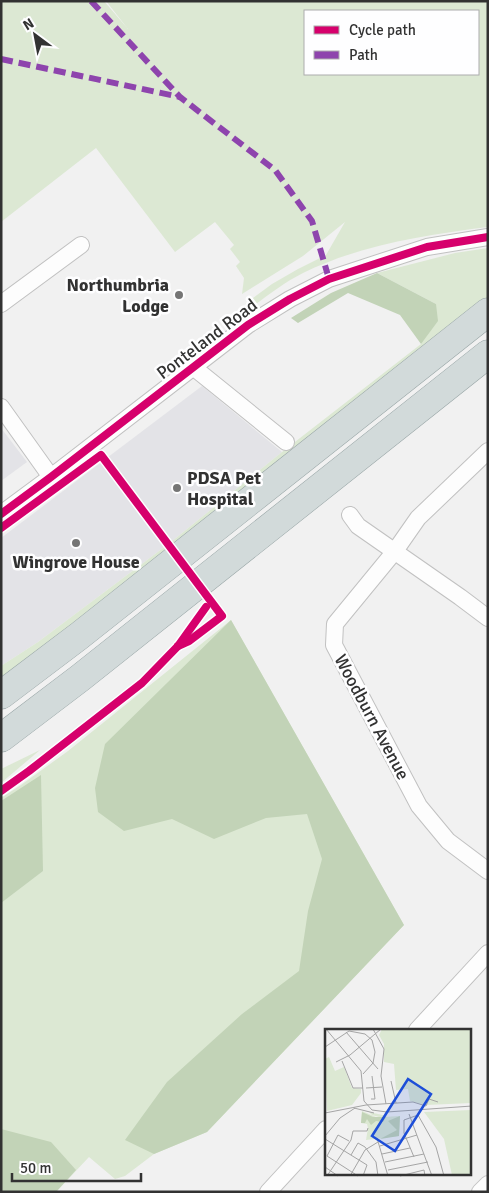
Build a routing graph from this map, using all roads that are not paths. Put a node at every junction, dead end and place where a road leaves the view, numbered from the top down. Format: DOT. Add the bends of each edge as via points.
graph roads {
  1 [pos="488,237"];
  2 [pos="81,245"];
  3 [pos="1,304"];
  4 [pos="488,312"];
  5 [pos="488,354"];
  6 [pos="193,367"];
  7 [pos="1,407"];
  8 [pos="286,442"];
  9 [pos="488,451"];
  10 [pos="51,477"];
  11 [pos="1,514"];
  12 [pos="350,515"];
  13 [pos="395,551"];
  14 [pos="488,618"];
  15 [pos="1,695"];
  16 [pos="1,738"];
  17 [pos="488,871"];
  18 [pos="488,953"];
  19 [pos="418,1029"];
  20 [pos="325,1129"];
  21 [pos="488,1184"];
  22 [pos="268,1192"];
  23 [pos="480,1192"];
  1 -- 6 [label="street, Ponteland Road" via="427,247 329,279 248,325"];
  2 -- 3 [label="street"];
  4 -- 15 [label="highway"];
  5 -- 16 [label="highway"];
  6 -- 8 [label="street"];
  6 -- 10 [label="street, Ponteland Road"];
  7 -- 10 [label="street"];
  9 -- 13 [label="street, Woodburn Avenue" via="418,518"];
  10 -- 11 [label="street, Ponteland Road"];
  12 -- 13 [label="street" via="358,526"];
  13 -- 14 [label="street"];
  13 -- 17 [label="street, Woodburn Avenue" via="335,624 334,645 419,806 448,841"];
  18 -- 19 [label="street"];
  20 -- 22 [label="street"];
  21 -- 23 [label="street"];
}
